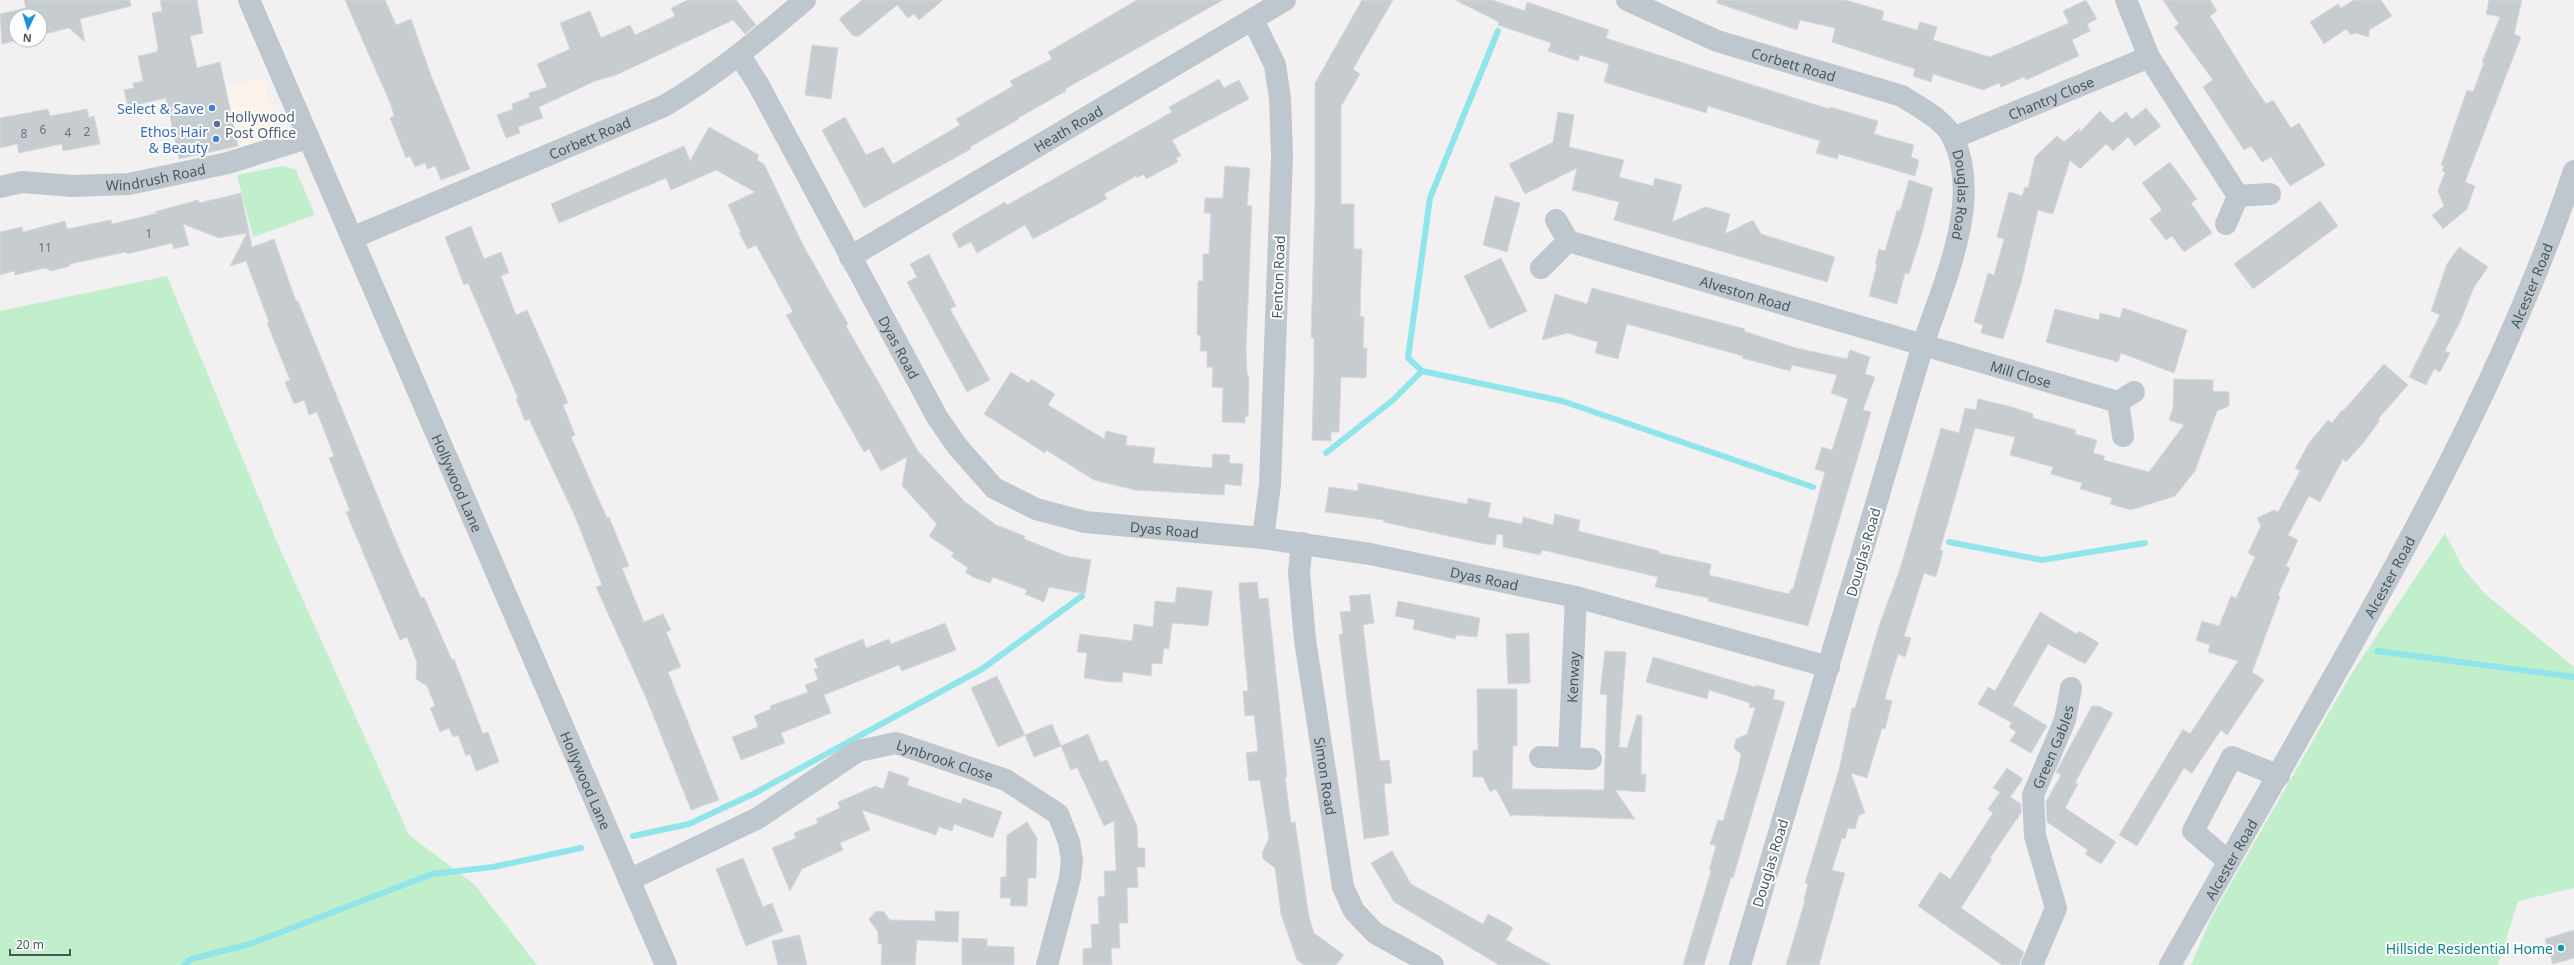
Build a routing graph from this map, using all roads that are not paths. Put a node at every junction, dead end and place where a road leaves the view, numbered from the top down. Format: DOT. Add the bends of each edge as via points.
graph roads {
  1 [pos="249,0"];
  2 [pos="804,0"];
  3 [pos="1284,0"];
  4 [pos="1627,0"];
  5 [pos="2126,0"];
  6 [pos="1253,20"];
  7 [pos="740,56"];
  8 [pos="2149,57"];
  9 [pos="307,138"];
  10 [pos="1953,138"];
  11 [pos="2574,171"];
  12 [pos="0,187"];
  13 [pos="2270,194"];
  14 [pos="2238,196"];
  15 [pos="1556,220"];
  16 [pos="2226,224"];
  17 [pos="352,238"];
  18 [pos="1568,241"];
  19 [pos="850,257"];
  20 [pos="1541,268"];
  21 [pos="1923,345"];
  22 [pos="2123,436"];
  23 [pos="1263,538"];
  24 [pos="1302,543"];
  25 [pos="1576,597"];
  26 [pos="1829,667"];
  27 [pos="2071,688"];
  28 [pos="1540,756"];
  29 [pos="1570,757"];
  30 [pos="1591,759"];
  31 [pos="2278,776"];
  32 [pos="2229,862"];
  33 [pos="628,880"];
  34 [pos="666,965"];
  35 [pos="1046,965"];
  36 [pos="1433,965"];
  37 [pos="1740,965"];
  38 [pos="2032,965"];
  39 [pos="2170,965"];
  1 -- 9 [label="street, Hollywood Lane"];
  2 -- 7 [label="street, Corbett Road"];
  3 -- 6 [label="street, Heath Road"];
  4 -- 10 [label="street, Corbett Road" via="1717,41 1902,96 1928,113"];
  5 -- 8 [label="street"];
  6 -- 19 [label="street, Heath Road"];
  6 -- 23 [label="street, Fenton Road" via="1276,65 1282,156 1270,484"];
  7 -- 17 [label="street, Corbett Road" via="664,106"];
  7 -- 19 [label="street, Dyas Road" via="758,84"];
  8 -- 10 [label="street, Chantry Close"];
  8 -- 14 [label="street"];
  9 -- 12 [label="street, Windrush Road" via="228,163 129,184 73,186 22,182"];
  9 -- 17 [label="street, Hollywood Lane"];
  10 -- 21 [label="street, Douglas Road" via="1964,174 1965,202 1953,253"];
  11 -- 31 [label="street, Alcester Road" via="2518,318 2457,450 2394,570"];
  13 -- 14 [label="street"];
  14 -- 16 [label="street"];
  15 -- 18 [label="street"];
  17 -- 33 [label="street, Hollywood Lane" via="545,681"];
  18 -- 20 [label="street"];
  18 -- 21 [label="street, Alveston Road"];
  19 -- 23 [label="street, Dyas Road" via="937,417 957,446 994,488 1036,509 1085,522"];
  21 -- 22 [label="street, Mill Close" via="2126,397"];
  21 -- 26 [label="street, Douglas Road"];
  23 -- 24 [label="street, Dyas Road"];
  24 -- 25 [label="street, Dyas Road" via="1370,554"];
  24 -- 36 [label="street, Simon Road" via="1299,572 1305,640 1342,887 1354,911 1375,933"];
  25 -- 26 [label="street, Dyas Road"];
  25 -- 29 [label="street, Kenway"];
  26 -- 37 [label="street, Douglas Road"];
  27 -- 38 [label="street, Green Gables" via="2066,720 2033,795 2036,836 2056,908"];
  28 -- 29 [label="street"];
  29 -- 30 [label="street"];
  31 -- 32 [label="street, Alcester Road"];
  31 -- 32 [label="street" via="2232,757 2193,831"];
  32 -- 39 [label="street, Alcester Road"];
  33 -- 34 [label="street, Hollywood Lane"];
  33 -- 35 [label="street, Lynbrook Close" via="758,818 858,751 896,742 1006,780 1058,814 1069,842 1072,860 1070,878"];
}
